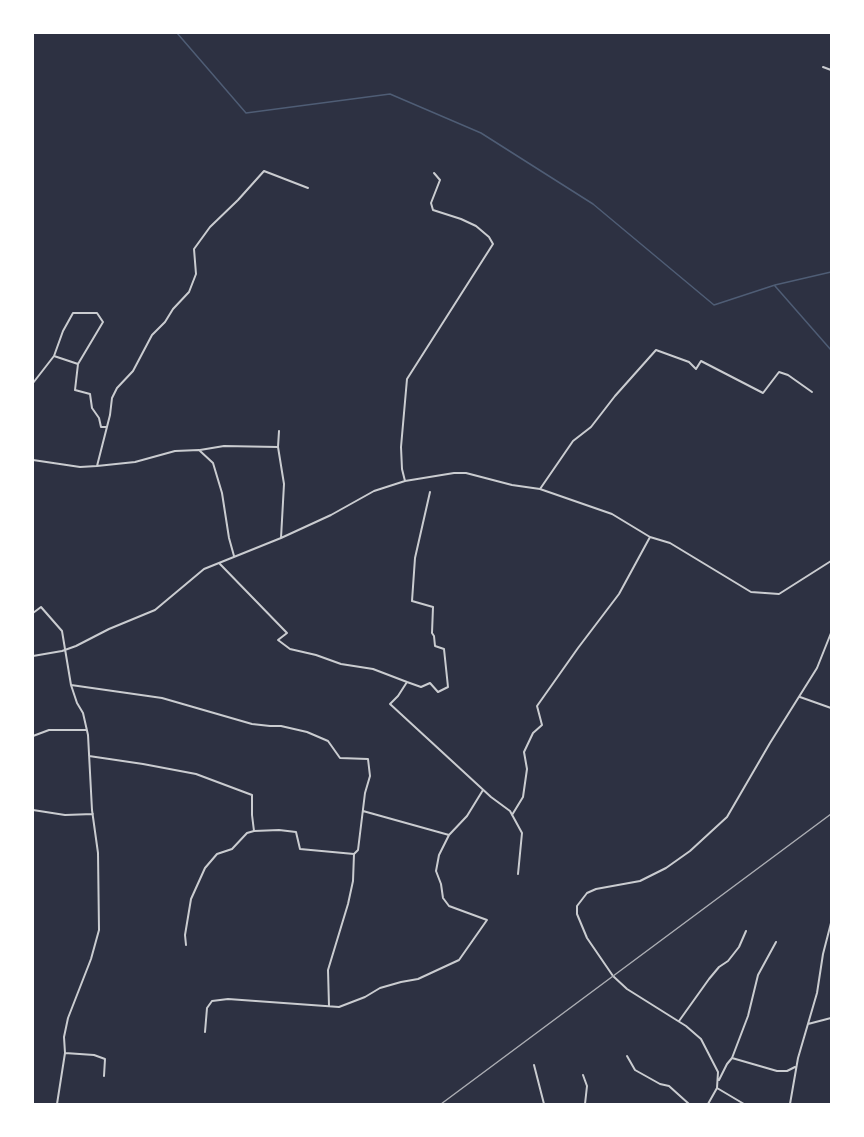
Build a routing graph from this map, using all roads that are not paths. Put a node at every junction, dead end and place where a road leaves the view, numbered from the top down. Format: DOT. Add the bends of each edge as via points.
graph roads {
  1 [pos="824,67"];
  2 [pos="831,70"];
  3 [pos="434,173"];
  4 [pos="308,188"];
  5 [pos="54,356"];
  6 [pos="78,364"];
  7 [pos="33,383"];
  8 [pos="812,392"];
  9 [pos="106,427"];
  10 [pos="279,431"];
  11 [pos="278,447"];
  12 [pos="199,450"];
  13 [pos="33,460"];
  14 [pos="97,466"];
  15 [pos="405,481"];
  16 [pos="540,489"];
  17 [pos="430,492"];
  18 [pos="650,537"];
  19 [pos="281,538"];
  20 [pos="234,556"];
  21 [pos="219,563"];
  22 [pos="830,563"];
  23 [pos="33,613"];
  24 [pos="831,633"];
  25 [pos="65,650"];
  26 [pos="33,656"];
  27 [pos="407,682"];
  28 [pos="71,685"];
  29 [pos="800,697"];
  30 [pos="831,708"];
  31 [pos="86,730"];
  32 [pos="33,736"];
  33 [pos="89,756"];
  34 [pos="483,790"];
  35 [pos="33,810"];
  36 [pos="363,812"];
  37 [pos="93,814"];
  38 [pos="512,815"];
  39 [pos="254,831"];
  40 [pos="449,835"];
  41 [pos="354,854"];
  42 [pos="518,874"];
  43 [pos="831,923"];
  44 [pos="746,931"];
  45 [pos="776,942"];
  46 [pos="186,945"];
  47 [pos="328,1006"];
  48 [pos="831,1018"];
  49 [pos="679,1021"];
  50 [pos="808,1024"];
  51 [pos="205,1032"];
  52 [pos="65,1053"];
  53 [pos="627,1056"];
  54 [pos="732,1058"];
  55 [pos="534,1065"];
  56 [pos="796,1066"];
  57 [pos="583,1075"];
  58 [pos="104,1076"];
  59 [pos="719,1082"];
  60 [pos="717,1088"];
  61 [pos="57,1104"];
  62 [pos="544,1104"];
  63 [pos="585,1104"];
  64 [pos="689,1104"];
  65 [pos="708,1104"];
  66 [pos="744,1104"];
  67 [pos="790,1104"];
  1 -- 2 [label="street"];
  3 -- 15 [label="street" via="440,180 431,203 433,210 476,226 493,244 407,379 400,447"];
  4 -- 9 [label="street" via="264,171 210,227 194,249 196,274 189,292 152,335 133,370 117,388"];
  5 -- 6 [label="street"];
  5 -- 6 [label="street" via="73,314 97,313 103,322"];
  5 -- 7 [label="street"];
  6 -- 9 [label="street" via="75,390 90,394 101,427"];
  8 -- 16 [label="street" via="779,372 763,393 701,361 696,369 689,362 656,350 591,427 573,441"];
  9 -- 14 [label="street"];
  10 -- 11 [label="street"];
  11 -- 12 [label="street" via="224,446"];
  11 -- 19 [label="street" via="284,484"];
  12 -- 14 [label="street"];
  12 -- 20 [label="street" via="213,463"];
  13 -- 14 [label="street"];
  15 -- 16 [label="street" via="466,473"];
  15 -- 19 [label="street" via="374,491"];
  16 -- 18 [label="street" via="612,514"];
  17 -- 27 [label="street" via="414,558 412,601 434,607 432,633 435,646 444,649 448,687 438,692 430,683 421,687"];
  18 -- 22 [label="street" via="670,543 759,594 778,594"];
  18 -- 38 [label="street" via="619,594 537,706 542,725 533,733 524,752 527,769 523,798"];
  19 -- 20 [label="street"];
  20 -- 21 [label="street"];
  21 -- 25 [label="street" via="204,569 155,610"];
  21 -- 27 [label="street" via="287,633 278,640 290,649 373,669"];
  23 -- 25 [label="street" via="41,607 50,615 62,631"];
  24 -- 29 [label="street" via="818,668"];
  25 -- 26 [label="street"];
  25 -- 28 [label="street"];
  27 -- 34 [label="street" via="390,704"];
  28 -- 31 [label="street"];
  28 -- 36 [label="street" via="162,698 252,723 308,732 328,741 340,758 368,759 370,776"];
  29 -- 30 [label="street"];
  29 -- 49 [label="street" via="733,809 714,831 647,879 596,889 586,893 577,906 587,938 614,976"];
  31 -- 32 [label="street" via="49,730"];
  31 -- 33 [label="street"];
  33 -- 37 [label="street"];
  33 -- 39 [label="street" via="196,774 252,795"];
  34 -- 38 [label="street"];
  34 -- 40 [label="street"];
  35 -- 37 [label="street"];
  36 -- 40 [label="street"];
  36 -- 41 [label="street" via="358,850"];
  37 -- 52 [label="street" via="99,930 92,959 68,1018"];
  38 -- 42 [label="street" via="522,833"];
  39 -- 41 [label="street" via="296,832 300,849"];
  39 -- 46 [label="street" via="232,849 217,854 205,868 191,899"];
  40 -- 47 [label="street" via="436,871 443,898 449,906 487,920 459,960 418,980 380,988 339,1007"];
  41 -- 47 [label="street" via="350,892 328,970"];
  43 -- 50 [label="street"];
  44 -- 49 [label="street" via="739,947 718,967"];
  45 -- 54 [label="street" via="758,975 753,1001"];
  47 -- 51 [label="street" via="212,1001 207,1008"];
  48 -- 50 [label="street"];
  49 -- 59 [label="street" via="701,1040 716,1064"];
  50 -- 56 [label="street"];
  52 -- 58 [label="street" via="105,1059"];
  52 -- 61 [label="street"];
  53 -- 64 [label="street" via="635,1070 672,1089"];
  54 -- 56 [label="street" via="777,1071"];
  54 -- 59 [label="street"];
  55 -- 62 [label="street"];
  56 -- 67 [label="street"];
  57 -- 63 [label="street" via="587,1086"];
  59 -- 60 [label="street"];
  60 -- 65 [label="street"];
  60 -- 66 [label="street"];
}
